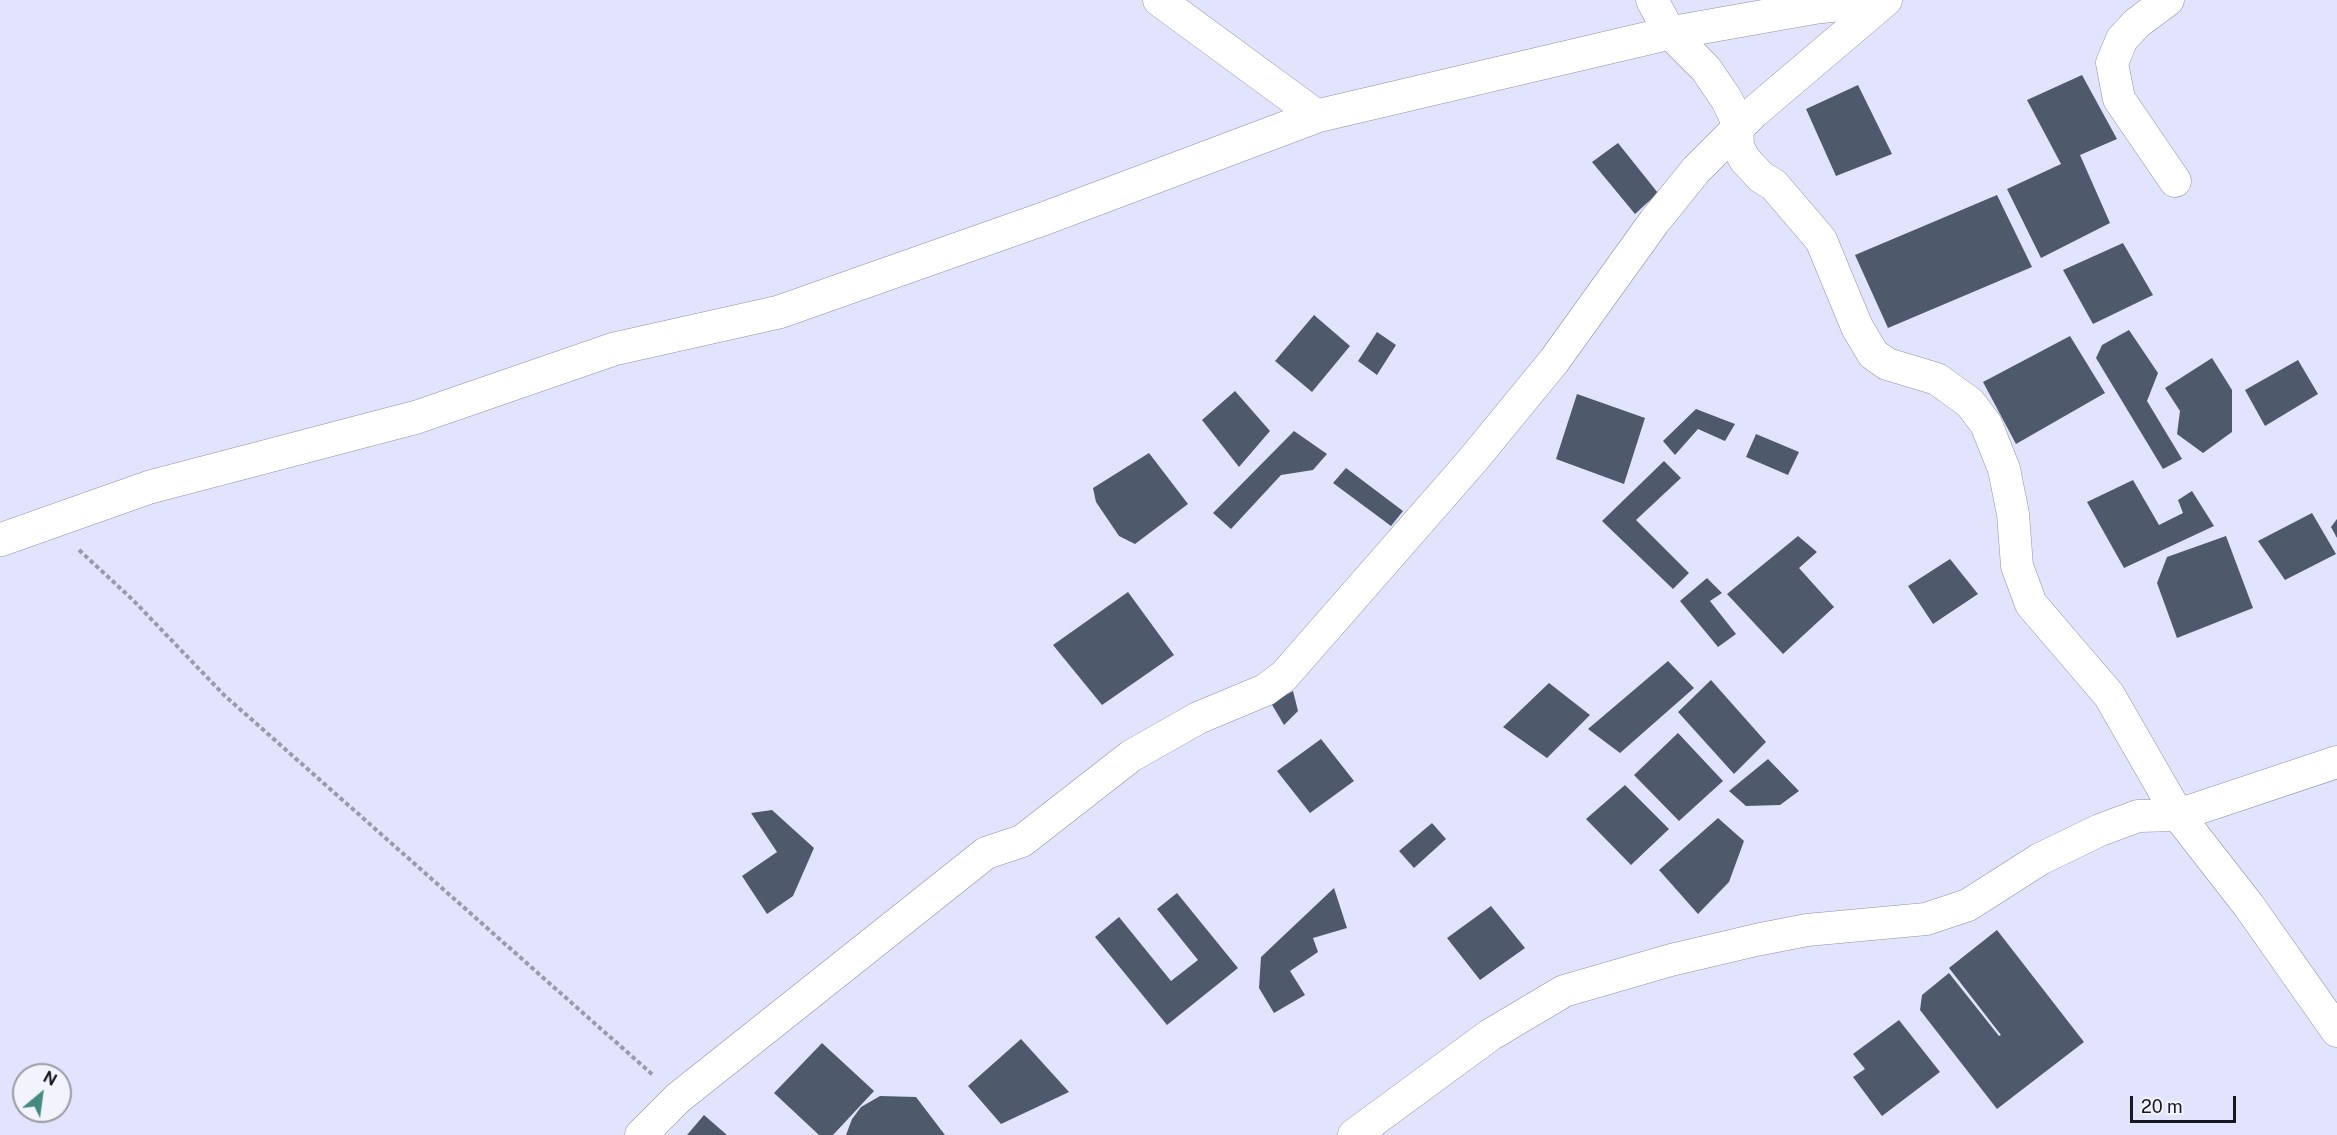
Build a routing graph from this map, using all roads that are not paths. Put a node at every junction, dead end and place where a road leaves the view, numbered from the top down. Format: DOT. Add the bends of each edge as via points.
graph roads {
  1 [pos="1159,0"];
  2 [pos="1652,0"];
  3 [pos="1881,0"];
  4 [pos="1886,0"];
  5 [pos="2168,0"];
  6 [pos="1670,33"];
  7 [pos="1317,116"];
  8 [pos="1737,129"];
  9 [pos="2175,181"];
  10 [pos="0,540"];
  11 [pos="2337,762"];
  12 [pos="2178,815"];
  13 [pos="2337,1031"];
  14 [pos="641,1135"];
  15 [pos="1354,1135"];
  1 -- 7 [label="street"];
  2 -- 6 [label="street"];
  3 -- 6 [label="street"];
  4 -- 8 [label="street"];
  5 -- 9 [label="street" via="2122,39 2112,63 2119,99"];
  6 -- 7 [label="street"];
  6 -- 8 [label="street" via="1706,69 1734,113"];
  7 -- 10 [label="street" via="779,312 614,349 417,417 150,488"];
  8 -- 12 [label="street" via="1738,147 1745,160 1774,185 1821,240 1857,327 1873,354 1887,364 1937,379 1970,403 1986,424 2004,469 2017,566 2031,604 2109,695"];
  8 -- 14 [label="street" via="1695,170 1653,222 1554,362 1472,462 1284,676 1265,690 1198,718 1131,756 1022,841 986,853 678,1098"];
  11 -- 12 [label="street"];
  12 -- 13 [label="street" via="2249,906"];
  12 -- 15 [label="street" via="2138,816 2100,830 2040,859 1968,905 1926,919 1818,928 1756,940 1564,992 1490,1035"];
}
